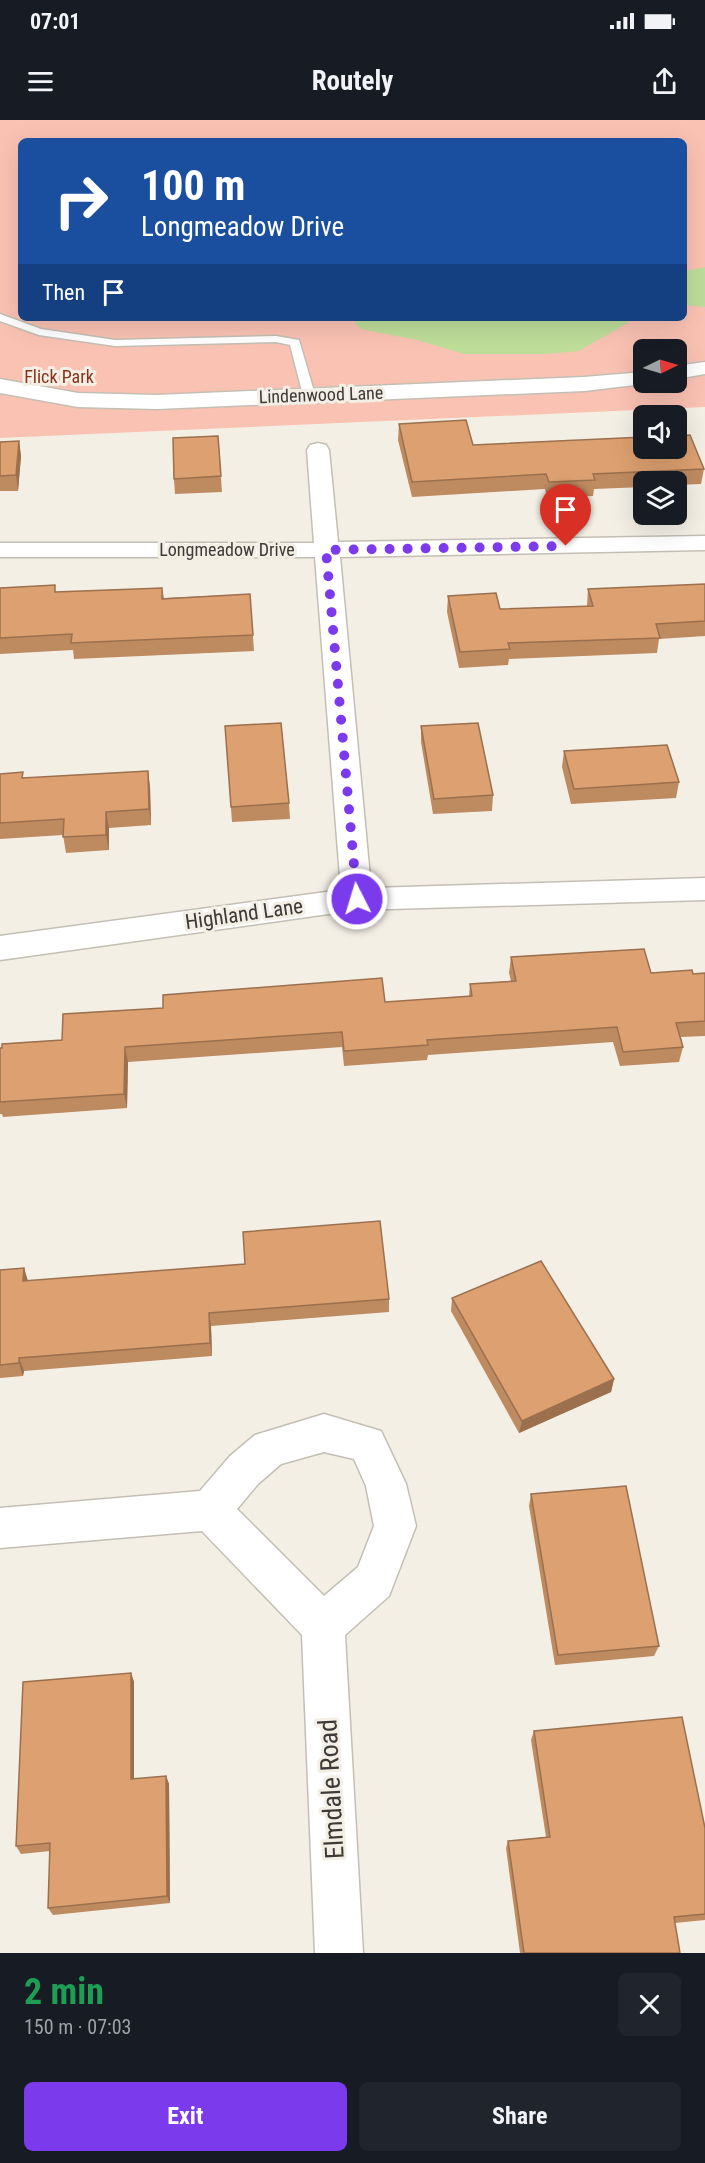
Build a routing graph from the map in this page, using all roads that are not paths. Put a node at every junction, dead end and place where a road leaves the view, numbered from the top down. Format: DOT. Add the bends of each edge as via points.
graph roads {
  1 [pos="0,317"];
  2 [pos="705,368"];
  3 [pos="687,371"];
  4 [pos="633,379"];
  5 [pos="0,386"];
  6 [pos="309,395"];
  7 [pos="318,450"];
  8 [pos="705,543"];
  9 [pos="0,550"];
  10 [pos="326,550"];
  11 [pos="705,889"];
  12 [pos="357,899"];
  13 [pos="0,948"];
  14 [pos="210,1510"];
  15 [pos="0,1528"];
  16 [pos="323,1626"];
  17 [pos="339,1953"];
  1 -- 6 [label="lane" via="39,332 115,343 276,339 296,342"];
  2 -- 3 [label="street"];
  4 -- 6 [label="street, Lindenwood Lane"];
  5 -- 6 [label="street, Lindenwood Lane" via="78,400 127,402"];
  7 -- 10 [label="street"];
  8 -- 10 [label="street, Longmeadow Drive"];
  9 -- 10 [label="street, Longmeadow Drive"];
  10 -- 12 [label="street"];
  11 -- 12 [label="street, Highland Lane"];
  12 -- 13 [label="street, Highland Lane"];
  14 -- 15 [label="street"];
  14 -- 16 [label="street"];
  14 -- 16 [label="street" via="269,1448 324,1433 368,1444 386,1484 395,1526 374,1581"];
  16 -- 17 [label="street, Elmdale Road"];
}
